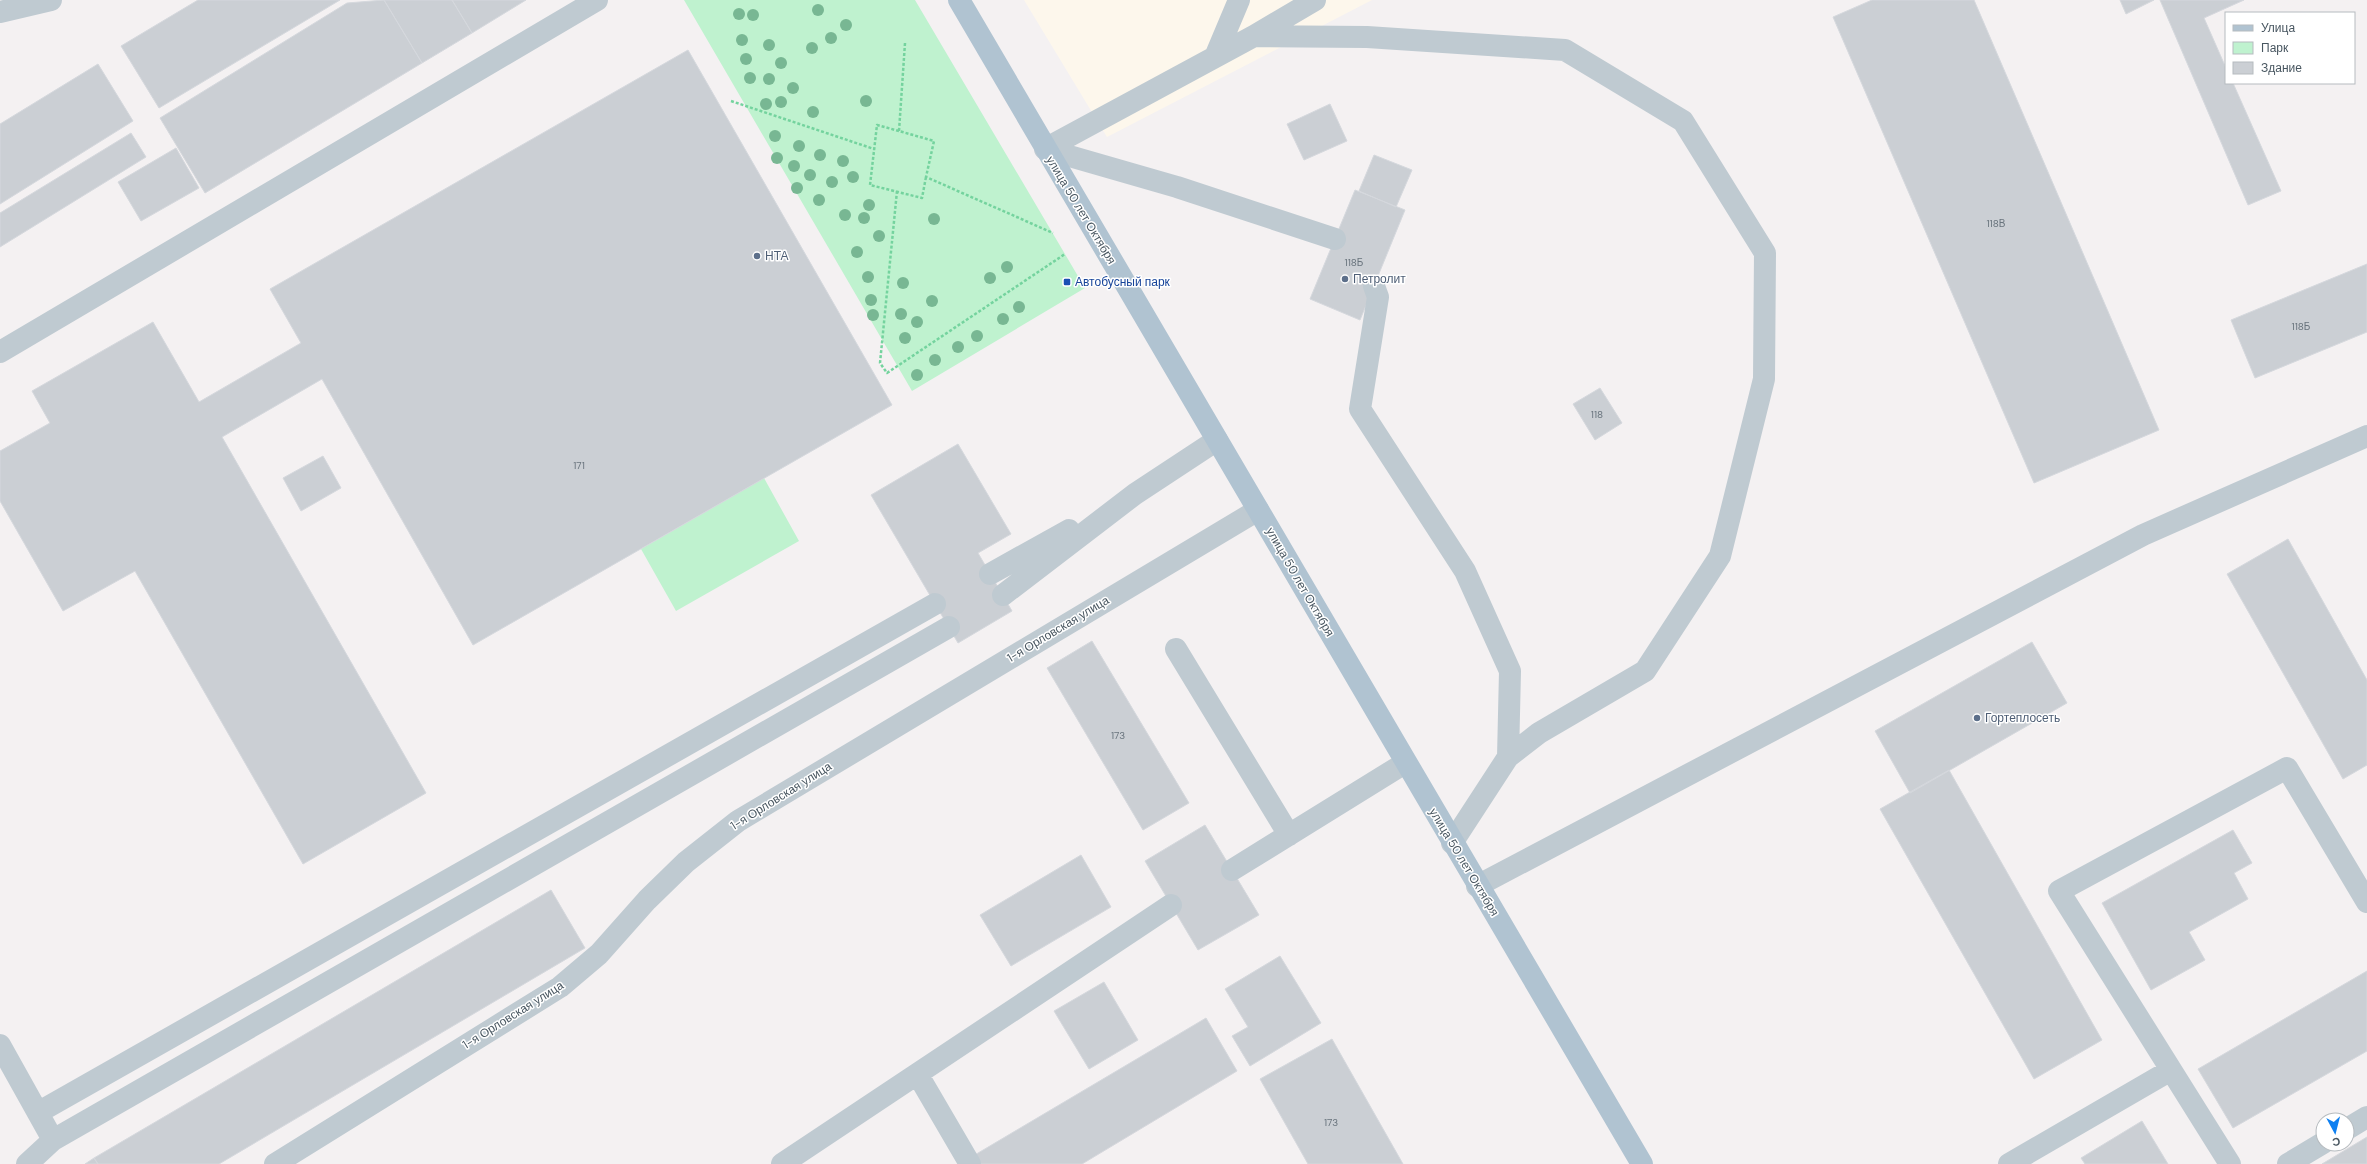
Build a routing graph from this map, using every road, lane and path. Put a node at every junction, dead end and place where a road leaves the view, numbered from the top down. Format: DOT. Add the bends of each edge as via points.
graph roads {
  1 [pos="51,0"];
  2 [pos="597,0"];
  3 [pos="959,0"];
  4 [pos="1239,0"];
  5 [pos="1315,0"];
  6 [pos="0,12"];
  7 [pos="1254,36"];
  8 [pos="905,43"];
  9 [pos="1215,57"];
  10 [pos="731,101"];
  11 [pos="899,131"];
  12 [pos="1044,149"];
  13 [pos="874,150"];
  14 [pos="926,177"];
  15 [pos="897,191"];
  16 [pos="1053,233"];
  17 [pos="1335,239"];
  18 [pos="1065,254"];
  19 [pos="1374,286"];
  20 [pos="0,352"];
  21 [pos="2367,436"];
  22 [pos="1216,440"];
  23 [pos="1135,494"];
  24 [pos="1258,510"];
  25 [pos="990,574"];
  26 [pos="1003,595"];
  27 [pos="935,604"];
  28 [pos="949,627"];
  29 [pos="1176,649"];
  30 [pos="1508,757"];
  31 [pos="1405,763"];
  32 [pos="1289,835"];
  33 [pos="1452,843"];
  34 [pos="1232,870"];
  35 [pos="1478,886"];
  36 [pos="2367,902"];
  37 [pos="1171,905"];
  38 [pos="0,1045"];
  39 [pos="2171,1070"];
  40 [pos="918,1075"];
  41 [pos="39,1112"];
  42 [pos="2367,1117"];
  43 [pos="2355,1124"];
  44 [pos="53,1140"];
  45 [pos="2315,1148"];
  46 [pos="27,1164"];
  47 [pos="276,1164"];
  48 [pos="782,1164"];
  49 [pos="970,1164"];
  50 [pos="1642,1164"];
  51 [pos="2009,1164"];
  52 [pos="2230,1164"];
  53 [pos="2288,1164"];
  1 -- 6 [label="street"];
  2 -- 20 [label="street"];
  3 -- 12 [label="main road, улица 50 лет Октября"];
  4 -- 9 [label="street"];
  5 -- 7 [label="street"];
  7 -- 9 [label="street"];
  7 -- 30 [label="street" via="1367,37 1565,50 1683,121 1765,253 1764,379 1720,556 1645,671 1539,733"];
  8 -- 11 [label="path"];
  9 -- 12 [label="street"];
  10 -- 13 [label="path"];
  11 -- 13 [label="path" via="877,125"];
  11 -- 14 [label="path" via="934,141"];
  12 -- 17 [label="street" via="1177,187"];
  12 -- 22 [label="main road, улица 50 лет Октября"];
  13 -- 15 [label="path" via="870,185"];
  14 -- 15 [label="path" via="922,198"];
  14 -- 16 [label="path"];
  15 -- 18 [label="path" via="880,363 887,373"];
  19 -- 30 [label="street" via="1378,296 1360,409 1465,571 1510,671"];
  21 -- 35 [label="street" via="2143,535"];
  22 -- 23 [label="street"];
  22 -- 24 [label="main road, улица 50 лет Октября"];
  23 -- 25 [label="street"];
  23 -- 26 [label="street"];
  24 -- 31 [label="main road, улица 50 лет Октября"];
  24 -- 47 [label="street, 1-я Орловская улица" via="738,821 686,862 647,900 599,954 560,987"];
  27 -- 41 [label="street"];
  28 -- 44 [label="street"];
  29 -- 32 [label="street"];
  30 -- 33 [label="street"];
  31 -- 32 [label="street"];
  31 -- 33 [label="main road, улица 50 лет Октября"];
  32 -- 34 [label="street"];
  33 -- 35 [label="main road, улица 50 лет Октября"];
  35 -- 50 [label="main road, улица 50 лет Октября"];
  36 -- 39 [label="street" via="2287,768 2059,891"];
  37 -- 40 [label="street"];
  38 -- 41 [label="street"];
  39 -- 51 [label="street"];
  39 -- 52 [label="street"];
  40 -- 48 [label="street"];
  40 -- 49 [label="street"];
  41 -- 44 [label="street"];
  42 -- 43 [label="street"];
  44 -- 46 [label="street"];
  45 -- 53 [label="street"];
}
